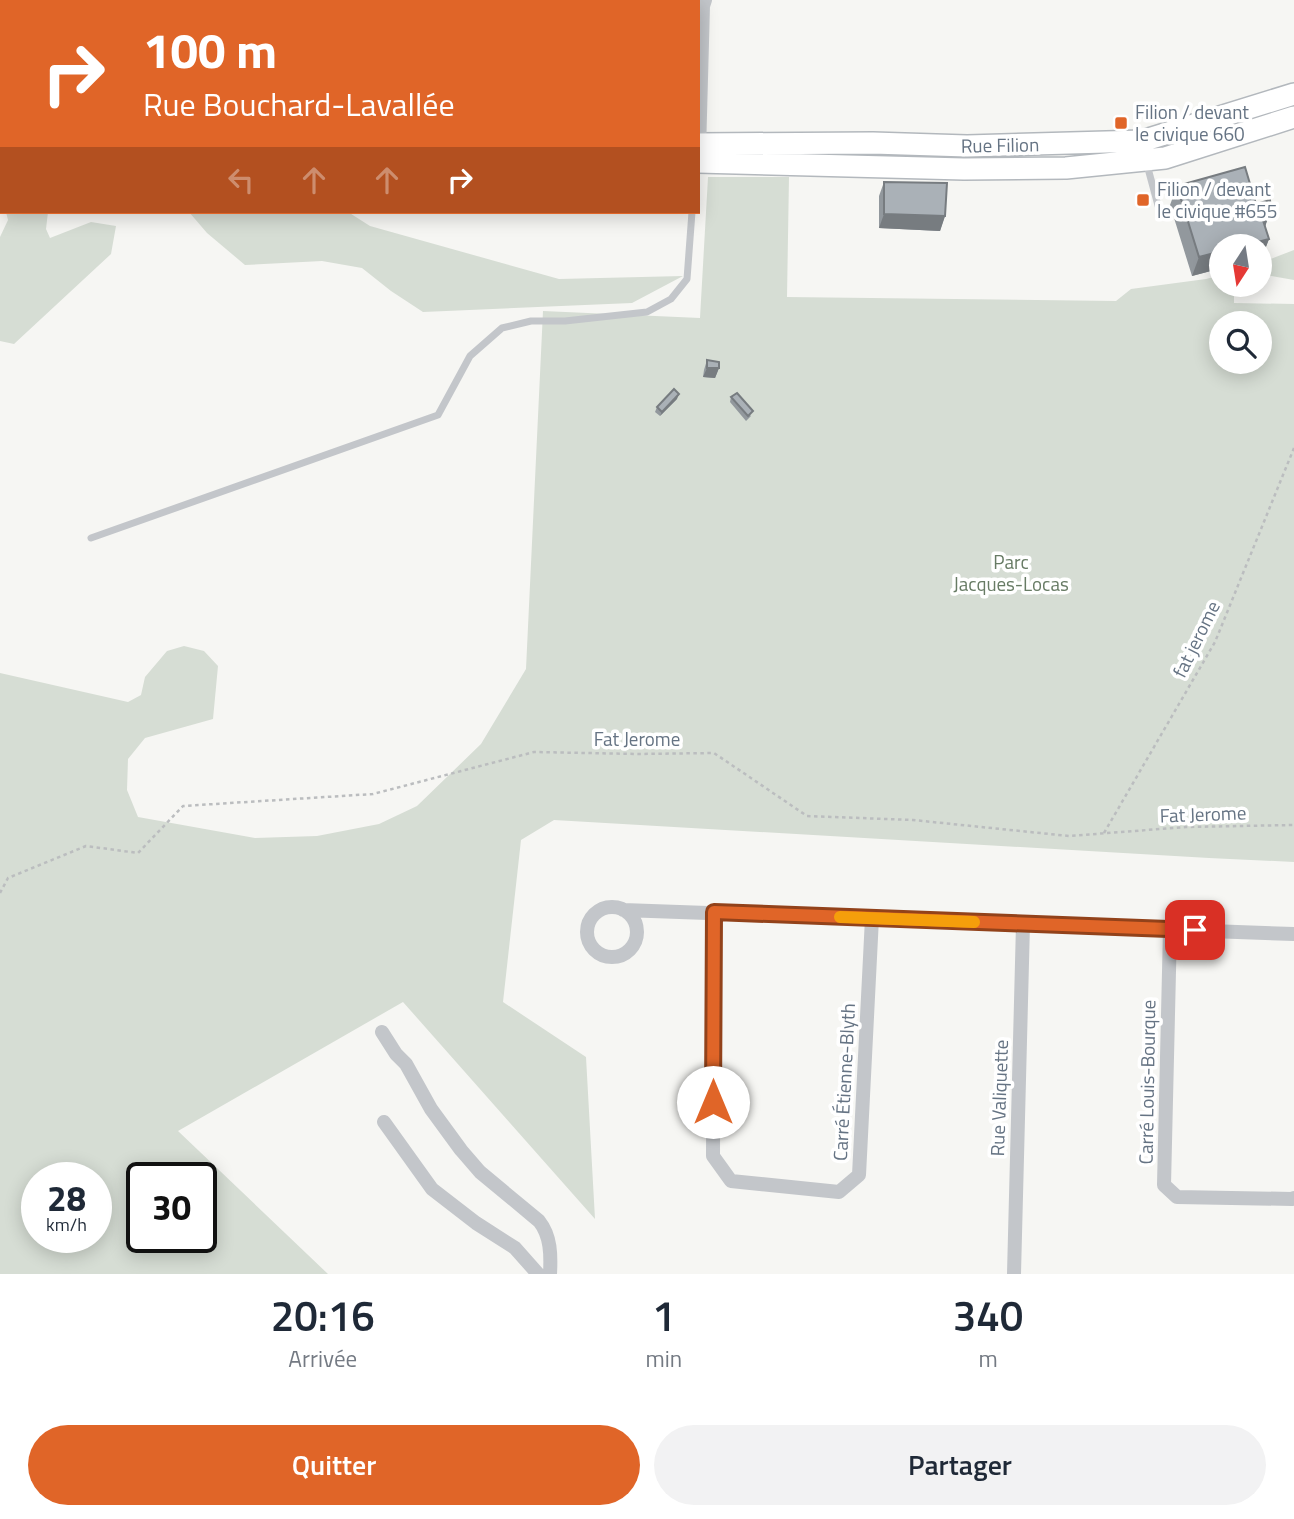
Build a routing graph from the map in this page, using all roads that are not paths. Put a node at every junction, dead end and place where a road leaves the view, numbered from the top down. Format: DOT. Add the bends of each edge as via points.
graph roads {
  1 [pos="705,0"];
  2 [pos="1294,94"];
  3 [pos="700,116"];
  4 [pos="1294,117"];
  5 [pos="1144,151"];
  6 [pos="700,152"];
  7 [pos="1159,209"];
  8 [pos="692,214"];
  9 [pos="91,538"];
  10 [pos="623,910"];
  11 [pos="714,912"];
  12 [pos="872,918"];
  13 [pos="1023,924"];
  14 [pos="1170,929"];
  15 [pos="1294,934"];
  16 [pos="382,1032"];
  17 [pos="384,1122"];
  18 [pos="1294,1198"];
  19 [pos="538,1274"];
  20 [pos="550,1274"];
  21 [pos="1014,1274"];
  1 -- 3 [label="street"];
  2 -- 5 [label="street, Rue Filion"];
  4 -- 5 [label="street, Rue Filion" via="1165,158"];
  5 -- 6 [label="street, Rue Filion" via="1066,168 964,169"];
  5 -- 7 [label="lane"];
  8 -- 9 [label="lane" via="687,279 671,299 647,312 502,327 470,356 438,415"];
  10 -- 11 [label="street"];
  11 -- 12 [label="street"];
  11 -- 12 [label="street, Carré Étienne-Blyth" via="713,1156 731,1181 839,1192 859,1175"];
  12 -- 13 [label="street"];
  13 -- 14 [label="street"];
  13 -- 21 [label="street, Rue Valiquette"];
  14 -- 15 [label="street"];
  14 -- 18 [label="street, Carré Louis-Bourque" via="1164,1185 1177,1197"];
  16 -- 20 [label="street" via="461,1150 545,1229"];
  17 -- 19 [label="street" via="432,1189 514,1248"];
}
